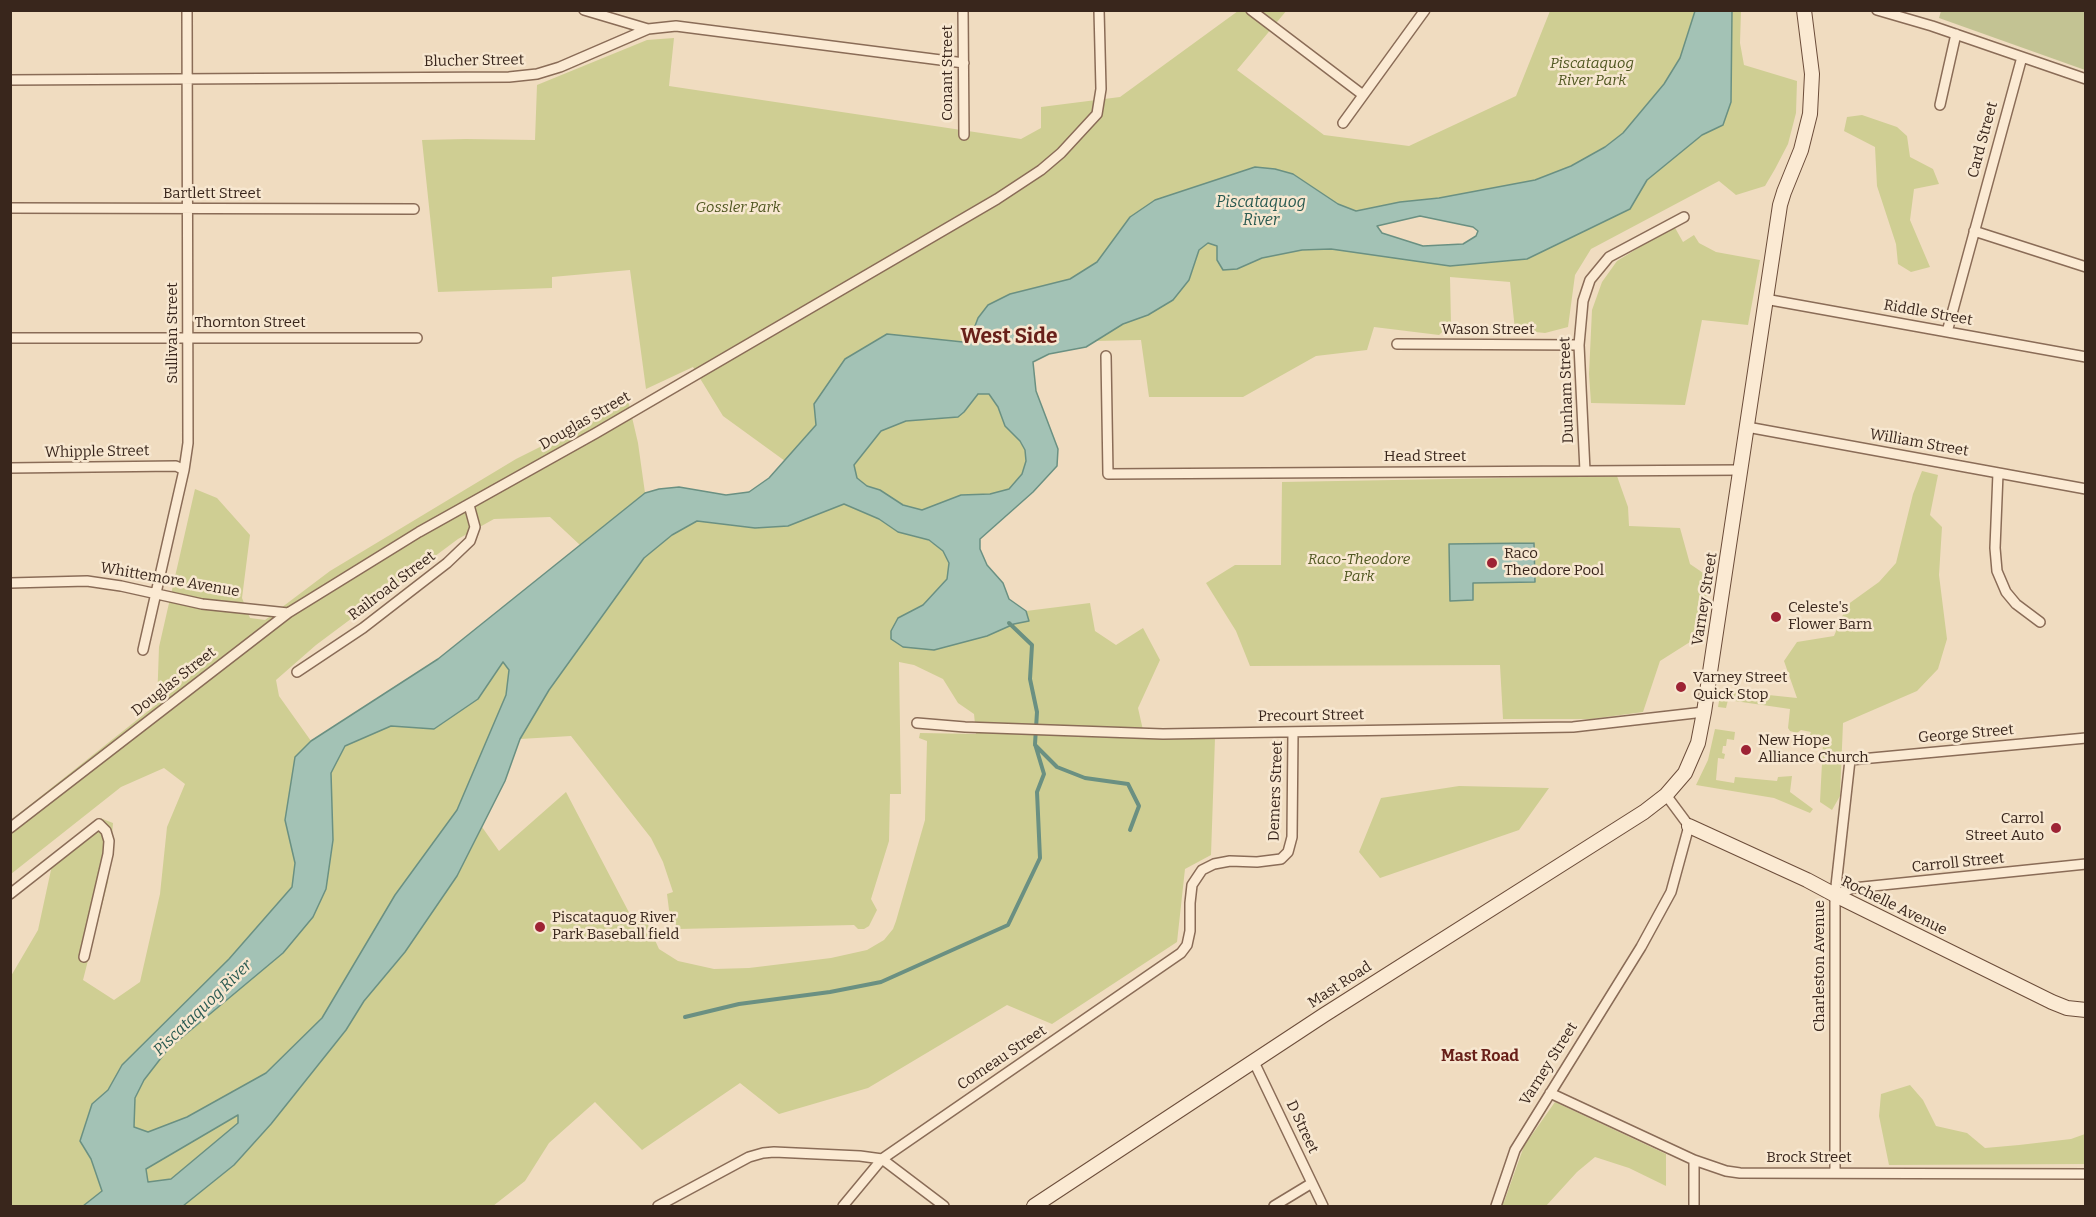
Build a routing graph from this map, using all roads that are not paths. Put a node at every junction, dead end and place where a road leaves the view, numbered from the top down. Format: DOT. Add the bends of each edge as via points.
graph roads {
  1 [pos="187,10"];
  2 [pos="584,10"];
  3 [pos="963,10"];
  4 [pos="1099,10"];
  5 [pos="1251,10"];
  6 [pos="1425,10"];
  7 [pos="1804,10"];
  8 [pos="1877,10"];
  9 [pos="648,29"];
  10 [pos="1956,34"];
  11 [pos="2022,57"];
  12 [pos="963,63"];
  13 [pos="186,78"];
  14 [pos="2085,79"];
  15 [pos="10,80"];
  16 [pos="1363,95"];
  17 [pos="1940,105"];
  18 [pos="1343,123"];
  19 [pos="964,135"];
  20 [pos="10,208"];
  21 [pos="187,209"];
  22 [pos="414,209"];
  23 [pos="1684,217"];
  24 [pos="1974,231"];
  25 [pos="2085,267"];
  26 [pos="1766,299"];
  27 [pos="1947,332"];
  28 [pos="10,338"];
  29 [pos="188,338"];
  30 [pos="417,338"];
  31 [pos="1397,344"];
  32 [pos="1579,345"];
  33 [pos="1106,356"];
  34 [pos="2085,357"];
  35 [pos="1747,427"];
  36 [pos="10,468"];
  37 [pos="184,470"];
  38 [pos="1741,470"];
  39 [pos="1585,471"];
  40 [pos="1998,473"];
  41 [pos="2085,489"];
  42 [pos="469,505"];
  43 [pos="10,583"];
  44 [pos="156,595"];
  45 [pos="288,613"];
  46 [pos="2040,622"];
  47 [pos="143,650"];
  48 [pos="297,672"];
  49 [pos="1704,712"];
  50 [pos="918,723"];
  51 [pos="1293,732"];
  52 [pos="2085,738"];
  53 [pos="1850,760"];
  54 [pos="1666,795"];
  55 [pos="1689,826"];
  56 [pos="10,828"];
  57 [pos="2085,864"];
  58 [pos="10,894"];
  59 [pos="1834,895"];
  60 [pos="1187,945"];
  61 [pos="84,957"];
  62 [pos="2085,1010"];
  63 [pos="1254,1062"];
  64 [pos="1550,1093"];
  65 [pos="882,1159"];
  66 [pos="1694,1160"];
  67 [pos="1835,1173"];
  68 [pos="2085,1174"];
  69 [pos="1312,1183"];
  70 [pos="658,1206"];
  71 [pos="843,1206"];
  72 [pos="944,1206"];
  73 [pos="1034,1206"];
  74 [pos="1274,1206"];
  75 [pos="1323,1206"];
  76 [pos="1496,1206"];
  77 [pos="1694,1206"];
  1 -- 13 [label="street, Sullivan Street"];
  2 -- 9 [label="street"];
  3 -- 12 [label="street, Conant Street"];
  4 -- 42 [label="street, Douglas Street" via="1101,89 1097,114 1041,170"];
  5 -- 16 [label="street"];
  6 -- 16 [label="street"];
  7 -- 26 [label="main road, Varney Street" via="1812,74 1811,104 1801,150 1780,205"];
  8 -- 10 [label="street"];
  9 -- 12 [label="street, Blucher Street" via="676,26"];
  9 -- 13 [label="street, Blucher Street" via="560,67 509,78"];
  10 -- 11 [label="street"];
  10 -- 17 [label="street"];
  11 -- 14 [label="street"];
  11 -- 24 [label="street, Card Street"];
  12 -- 19 [label="street, Conant Street"];
  13 -- 15 [label="street, Blucher Street"];
  13 -- 21 [label="street, Sullivan Street"];
  16 -- 18 [label="street"];
  20 -- 21 [label="street, Bartlett Street"];
  21 -- 22 [label="street, Bartlett Street"];
  21 -- 29 [label="street, Sullivan Street"];
  23 -- 32 [label="street, Dunham Street" via="1609,257 1590,280 1583,302"];
  24 -- 25 [label="street"];
  24 -- 27 [label="street, Card Street"];
  26 -- 27 [label="street, Riddle Street"];
  26 -- 35 [label="main road, Varney Street"];
  27 -- 34 [label="street, Riddle Street"];
  28 -- 29 [label="street, Thornton Street"];
  29 -- 30 [label="street, Thornton Street"];
  29 -- 37 [label="street, Sullivan Street" via="188,443"];
  31 -- 32 [label="street, Wason Street"];
  32 -- 39 [label="street, Dunham Street"];
  33 -- 39 [label="street, Head Street" via="1108,474"];
  35 -- 38 [label="main road, Varney Street"];
  35 -- 40 [label="street, William Street"];
  36 -- 37 [label="street, Whipple Street" via="176,466"];
  37 -- 44 [label="street, Sullivan Street"];
  38 -- 39 [label="street, Head Street"];
  38 -- 49 [label="main road, Varney Street"];
  40 -- 41 [label="street, William Street"];
  40 -- 46 [label="street" via="1997,570 2006,592"];
  42 -- 45 [label="street, Douglas Street"];
  42 -- 48 [label="street, Railroad Street" via="476,527 470,541 363,628"];
  43 -- 44 [label="street, Whittemore Avenue" via="87,581"];
  44 -- 45 [label="street, Whittemore Avenue"];
  44 -- 47 [label="street, Sullivan Street"];
  45 -- 56 [label="street, Douglas Street"];
  49 -- 51 [label="street, Precourt Street" via="1573,727"];
  49 -- 54 [label="main road, Varney Street" via="1698,743 1685,773"];
  50 -- 51 [label="street, Precourt Street" via="1163,734"];
  51 -- 60 [label="street, Demers Street" via="1292,837 1288,852 1281,859 1230,861 1202,870 1192,885"];
  52 -- 53 [label="street, George Street"];
  53 -- 59 [label="street, Charleston Avenue"];
  54 -- 55 [label="street"];
  54 -- 63 [label="main road, Mast Road"];
  55 -- 59 [label="main road, Rochelle Avenue"];
  55 -- 64 [label="street, Varney Street" via="1665,907"];
  57 -- 59 [label="street, Carroll Street" via="1853,888"];
  58 -- 61 [label="street" via="99,824 106,831 108,854"];
  59 -- 62 [label="main road, Rochelle Avenue" via="2052,1002"];
  59 -- 67 [label="street, Charleston Avenue"];
  60 -- 65 [label="street, Comeau Street" via="1171,961"];
  63 -- 69 [label="street, D Street"];
  63 -- 73 [label="main road, Mast Road"];
  64 -- 66 [label="street, Brock Street"];
  64 -- 76 [label="street, Varney Street" via="1515,1150"];
  65 -- 70 [label="street" via="763,1153"];
  65 -- 71 [label="street, Comeau Street"];
  65 -- 72 [label="street"];
  66 -- 67 [label="street, Brock Street" via="1726,1172"];
  66 -- 77 [label="street"];
  67 -- 68 [label="street, Brock Street"];
  69 -- 74 [label="street"];
  69 -- 75 [label="street, D Street"];
}
